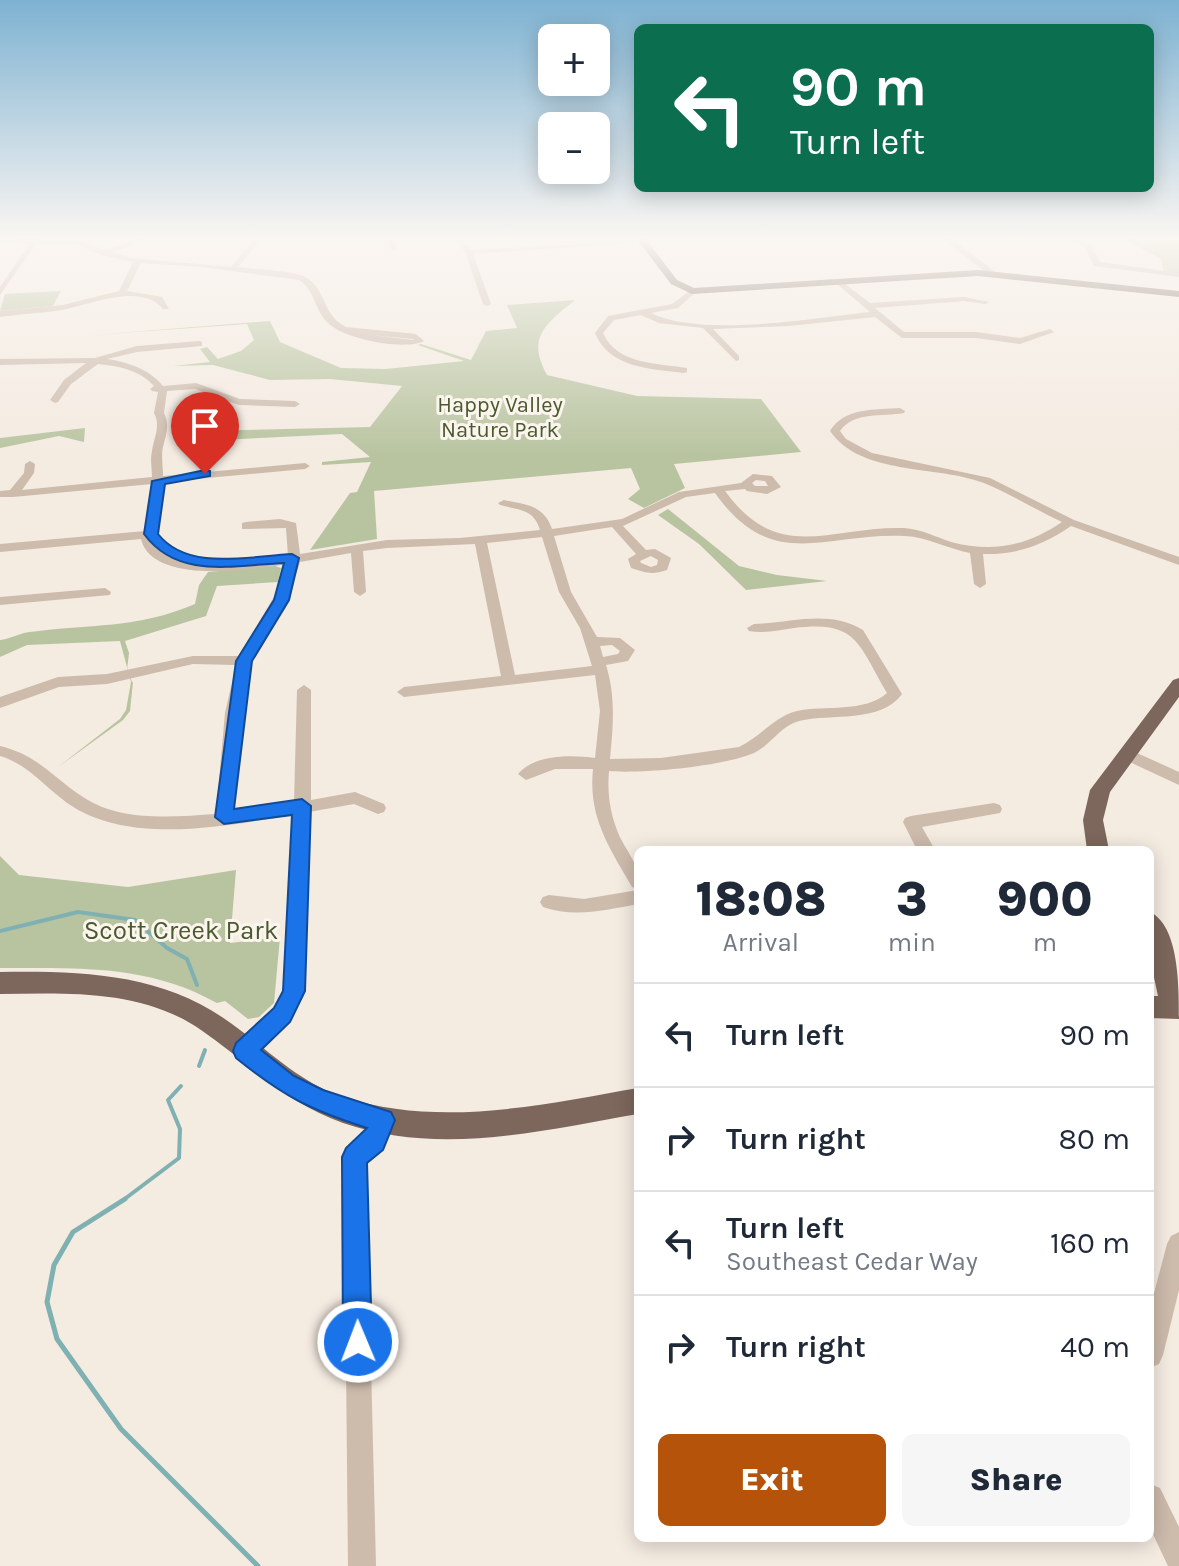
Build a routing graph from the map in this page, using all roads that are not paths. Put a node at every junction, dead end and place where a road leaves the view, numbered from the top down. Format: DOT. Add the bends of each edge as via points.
graph roads {
  1 [pos="26,311"];
  2 [pos="324,311"];
  3 [pos="640,311"];
  4 [pos="874,311"];
  5 [pos="0,314"];
  6 [pos="877,314"];
  7 [pos="706,327"];
  8 [pos="344,329"];
  9 [pos="1050,332"];
  10 [pos="199,344"];
  11 [pos="736,358"];
  12 [pos="0,360"];
  13 [pos="93,362"];
  14 [pos="684,370"];
  15 [pos="155,386"];
  16 [pos="55,400"];
  17 [pos="295,404"];
  18 [pos="900,411"];
  19 [pos="30,464"];
  20 [pos="305,466"];
  21 [pos="154,482"];
  22 [pos="747,485"];
  23 [pos="717,488"];
  24 [pos="6,494"];
  25 [pos="504,503"];
  26 [pos="1070,522"];
  27 [pos="615,524"];
  28 [pos="246,526"];
  29 [pos="548,533"];
  30 [pos="151,534"];
  31 [pos="480,540"];
  32 [pos="0,548"];
  33 [pos="357,548"];
  34 [pos="976,550"];
  35 [pos="642,553"];
  36 [pos="292,558"];
  37 [pos="1179,561"];
  38 [pos="980,584"];
  39 [pos="105,592"];
  40 [pos="360,592"];
  41 [pos="0,601"];
  42 [pos="754,628"];
  43 [pos="592,642"];
  44 [pos="244,661"];
  45 [pos="599,666"];
  46 [pos="509,681"];
  47 [pos="1179,684"];
  48 [pos="304,690"];
  49 [pos="404,692"];
  50 [pos="0,703"];
  51 [pos="0,751"];
  52 [pos="1126,754"];
  53 [pos="600,763"];
  54 [pos="526,774"];
  55 [pos="1179,779"];
  56 [pos="302,806"];
  57 [pos="378,808"];
  58 [pos="994,809"];
  59 [pos="224,817"];
  60 [pos="924,846"];
  61 [pos="1097,846"];
  62 [pos="634,875"];
  63 [pos="634,898"];
  64 [pos="549,902"];
  65 [pos="1154,934"];
  66 [pos="1154,946"];
  67 [pos="0,983"];
  68 [pos="1172,986"];
  69 [pos="1154,1003"];
  70 [pos="244,1051"];
  71 [pos="634,1102"];
  72 [pos="383,1120"];
  73 [pos="1179,1244"];
  74 [pos="1154,1340"];
  75 [pos="1154,1506"];
  76 [pos="1179,1557"];
  77 [pos="362,1566"];
  1 -- 5 [label="street"];
  2 -- 8 [label="street"];
  3 -- 7 [label="street" via="666,324"];
  3 -- 14 [label="street" via="605,322 599,333 603,344 635,362"];
  4 -- 6 [label="street"];
  6 -- 7 [label="street"];
  6 -- 9 [label="street" via="908,336 976,335 1020,341"];
  7 -- 11 [label="street"];
  8 -- 8 [label="street" via="403,345 420,341 416,337"];
  10 -- 13 [label="street" via="122,350"];
  12 -- 13 [label="street"];
  13 -- 15 [label="street" via="116,365"];
  13 -- 16 [label="street" via="67,381"];
  15 -- 17 [label="street" via="196,386 239,402"];
  15 -- 21 [label="street" via="159,407 152,445 157,448 151,469"];
  18 -- 26 [label="street" via="846,419 835,431 869,456 986,480"];
  19 -- 24 [label="street" via="29,473"];
  20 -- 21 [label="street"];
  21 -- 24 [label="street"];
  21 -- 30 [label="street"];
  22 -- 23 [label="street"];
  23 -- 27 [label="street" via="674,497 644,516"];
  23 -- 34 [label="street" via="740,521 781,538 815,541 905,532"];
  25 -- 29 [label="street" via="535,510"];
  26 -- 34 [label="street" via="1033,546"];
  26 -- 37 [label="street"];
  27 -- 29 [label="street"];
  27 -- 35 [label="street"];
  28 -- 36 [label="street" via="292,526"];
  29 -- 31 [label="street"];
  29 -- 43 [label="street" via="565,592"];
  30 -- 32 [label="street"];
  30 -- 36 [label="street" via="146,540 153,552 188,566"];
  31 -- 33 [label="street"];
  31 -- 46 [label="street"];
  33 -- 36 [label="street"];
  33 -- 40 [label="street"];
  34 -- 38 [label="street"];
  36 -- 44 [label="street" via="282,600"];
  39 -- 41 [label="street"];
  42 -- 53 [label="street" via="832,622 850,626 895,694 877,705 786,720 749,750 639,766"];
  43 -- 45 [label="street"];
  43 -- 45 [label="street" via="615,641 628,650 623,658"];
  44 -- 50 [label="street" via="193,660 107,679 58,682"];
  44 -- 59 [label="street"];
  45 -- 46 [label="street"];
  45 -- 53 [label="street" via="607,711"];
  46 -- 49 [label="street"];
  47 -- 52 [label="main road"];
  48 -- 56 [label="street"];
  51 -- 59 [label="street" via="32,762 65,794 106,814 170,822"];
  52 -- 55 [label="street"];
  52 -- 61 [label="main road" via="1096,800"];
  53 -- 54 [label="street" via="555,761"];
  53 -- 62 [label="street" via="605,821"];
  56 -- 57 [label="street" via="355,798"];
  56 -- 59 [label="street"];
  56 -- 70 [label="street" via="294,991 282,1015"];
  58 -- 60 [label="street" via="911,822"];
  63 -- 64 [label="street" via="584,906"];
  65 -- 68 [label="main road"];
  66 -- 68 [label="main road"];
  67 -- 70 [label="main road" via="131,988 190,1010"];
  68 -- 69 [label="main road"];
  70 -- 72 [label="main road" via="286,1084 319,1101"];
  71 -- 72 [label="main road" via="469,1126"];
  72 -- 77 [label="street" via="374,1141 355,1157"];
  73 -- 74 [label="street"];
  75 -- 76 [label="street"];
}
